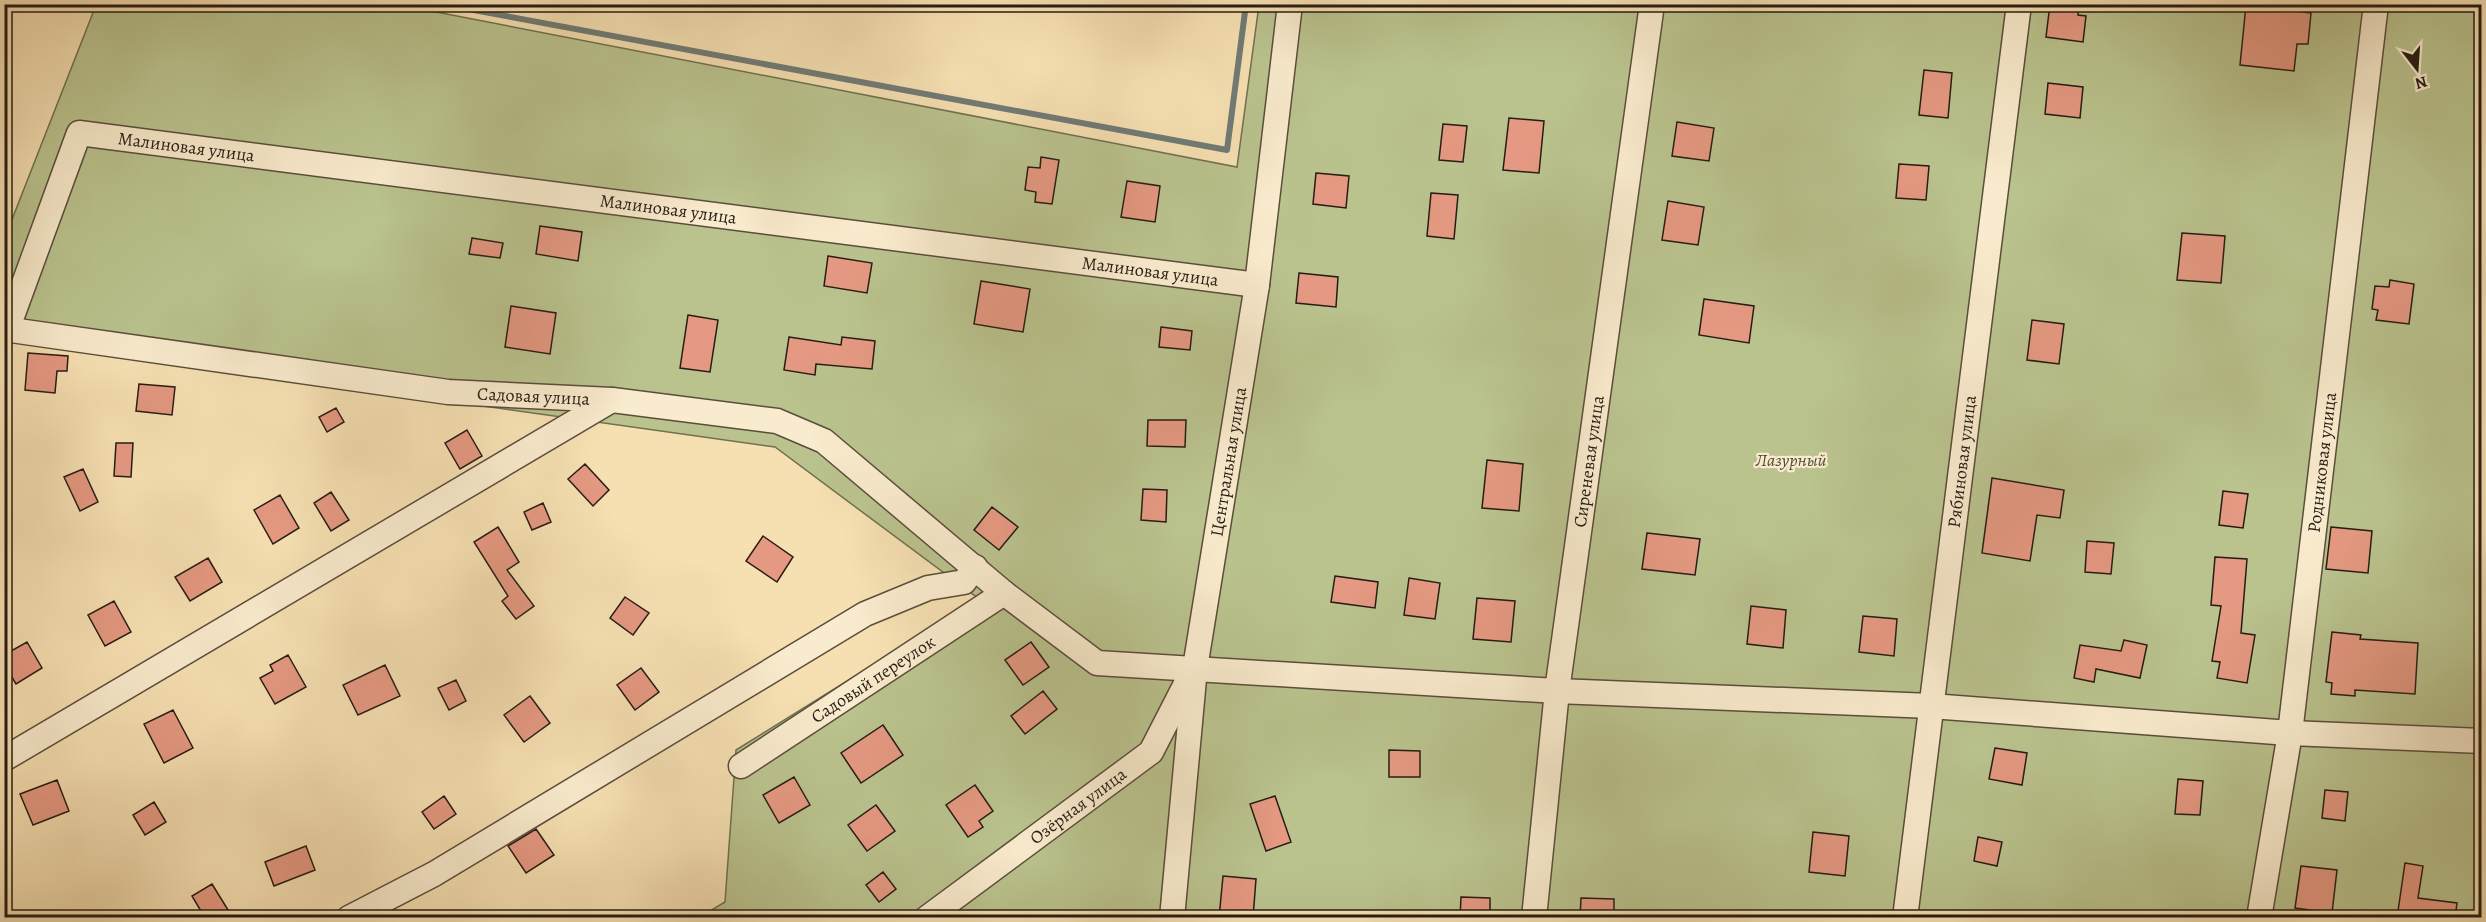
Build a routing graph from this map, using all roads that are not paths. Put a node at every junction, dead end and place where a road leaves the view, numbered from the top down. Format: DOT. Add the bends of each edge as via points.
graph roads {
  1 [pos="1290,4"];
  2 [pos="1652,4"];
  3 [pos="2019,4"];
  4 [pos="2376,4"];
  5 [pos="1257,285"];
  6 [pos="6,329"];
  7 [pos="612,400"];
  8 [pos="975,567"];
  9 [pos="1004,593"];
  10 [pos="1195,668"];
  11 [pos="1557,691"];
  12 [pos="1931,706"];
  13 [pos="2290,733"];
  14 [pos="2481,741"];
  15 [pos="4,759"];
  16 [pos="741,766"];
  17 [pos="349,918"];
  18 [pos="927,918"];
  19 [pos="1172,918"];
  20 [pos="1534,918"];
  21 [pos="1905,918"];
  22 [pos="2259,918"];
  1 -- 5 [label="street, Центральная улица"];
  2 -- 11 [label="street, Сиреневая улица"];
  3 -- 12 [label="street, Рябиновая улица"];
  4 -- 13 [label="street, Родниковая улица"];
  5 -- 6 [label="street, Малиновая улица" via="79,133"];
  5 -- 10 [label="street, Центральная улица"];
  6 -- 7 [label="street, Садовая улица" via="448,392"];
  7 -- 8 [label="street, Садовая улица" via="777,421 824,441"];
  7 -- 15 [label="street"];
  8 -- 9 [label="street, Садовая улица"];
  8 -- 17 [label="street" via="964,582 928,588 865,614 435,874"];
  9 -- 10 [label="street, Садовая улица" via="1097,663"];
  9 -- 16 [label="street, Садовый переулок"];
  10 -- 11 [label="street, Садовая улица"];
  10 -- 18 [label="street, Озёрная улица" via="1151,752"];
  10 -- 19 [label="street, Центральная улица"];
  11 -- 12 [label="street, Садовая улица"];
  11 -- 20 [label="street, Сиреневая улица"];
  12 -- 13 [label="street, Садовая улица"];
  12 -- 21 [label="street, Рябиновая улица"];
  13 -- 14 [label="street, Садовая улица"];
  13 -- 22 [label="street, Родниковая улица"];
}
